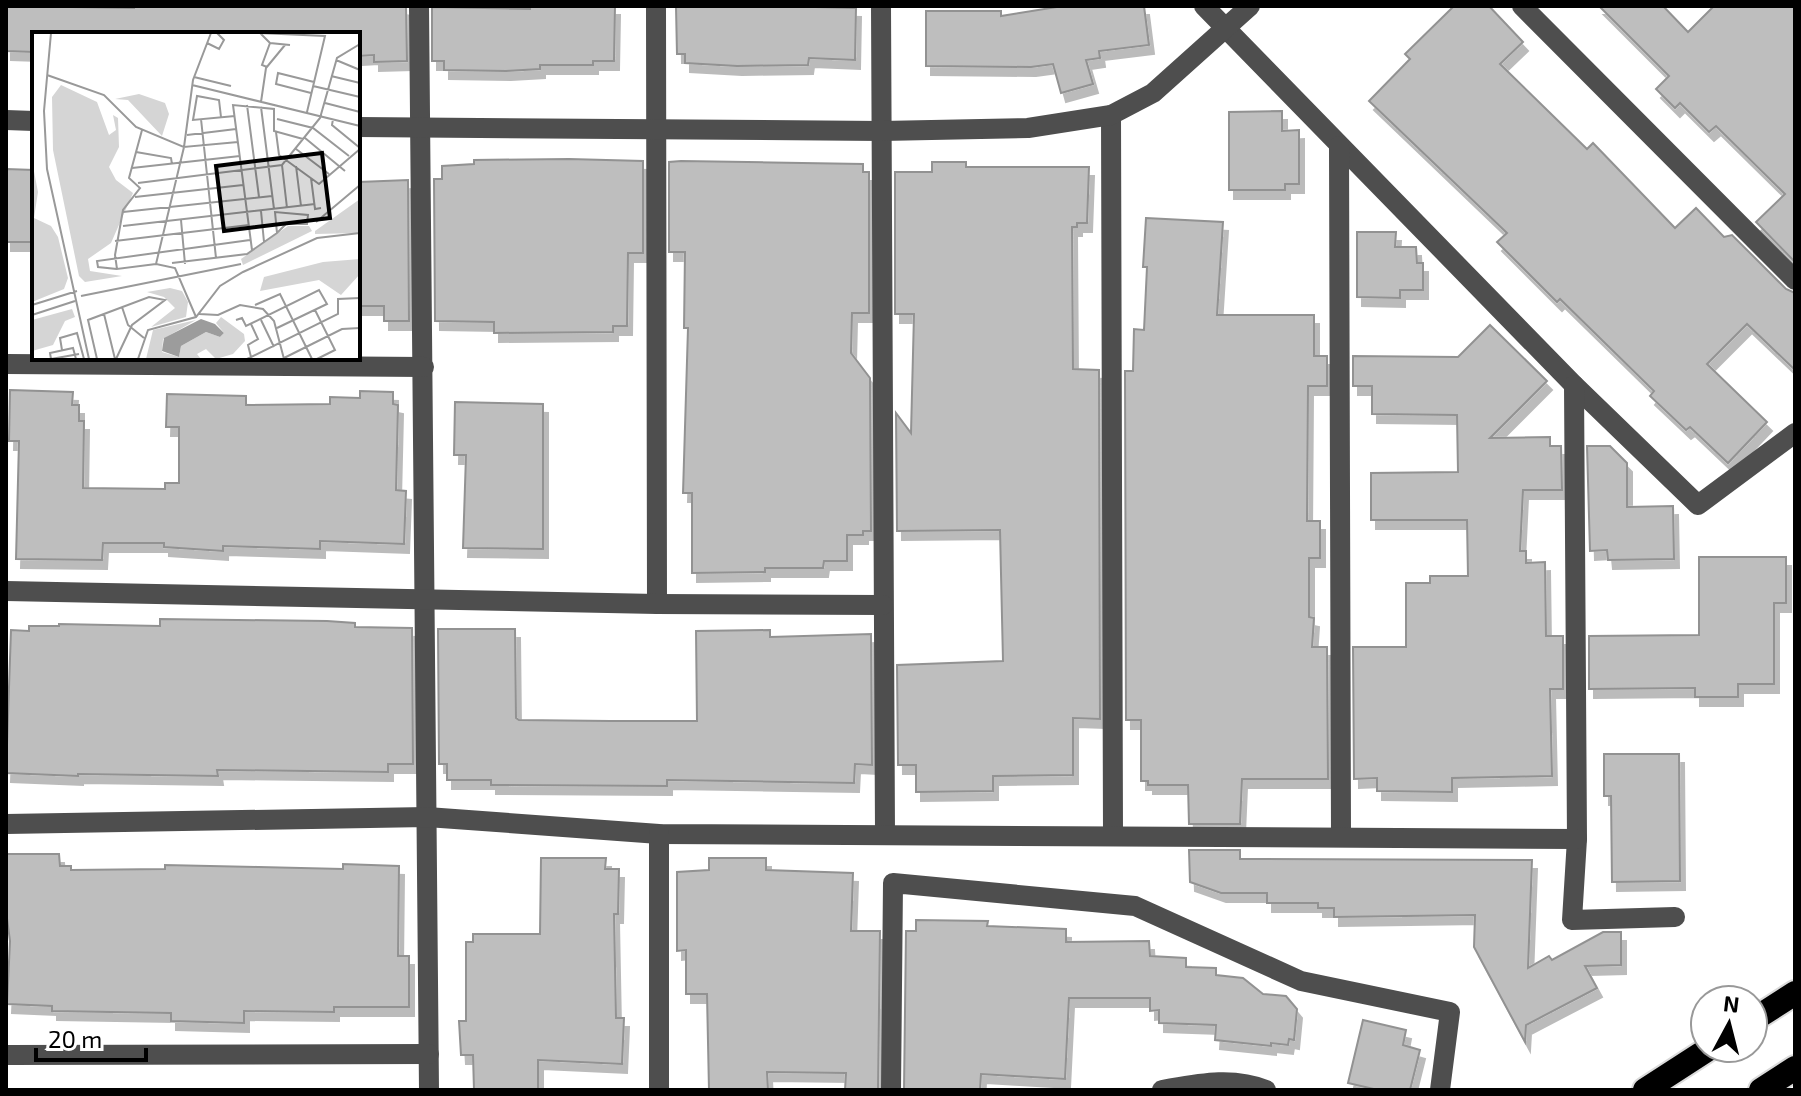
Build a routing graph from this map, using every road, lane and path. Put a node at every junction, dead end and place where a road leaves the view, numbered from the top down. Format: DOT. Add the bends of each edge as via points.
graph roads {
  1 [pos="419,6"];
  2 [pos="656,6"];
  3 [pos="881,6"];
  4 [pos="1204,6"];
  5 [pos="1250,6"];
  6 [pos="1522,6"];
  7 [pos="1228,28"];
  8 [pos="1111,115"];
  9 [pos="6,120"];
  10 [pos="32,121"];
  11 [pos="360,127"];
  12 [pos="419,128"];
  13 [pos="656,128"];
  14 [pos="882,131"];
  15 [pos="1339,146"];
  16 [pos="1795,280"];
  17 [pos="6,364"];
  18 [pos="424,367"];
  19 [pos="1574,385"];
  20 [pos="1795,433"];
  21 [pos="6,591"];
  22 [pos="425,600"];
  23 [pos="657,604"];
  24 [pos="883,605"];
  25 [pos="427,817"];
  26 [pos="6,824"];
  27 [pos="885,833"];
  28 [pos="659,834"];
  29 [pos="1113,836"];
  30 [pos="1341,837"];
  31 [pos="1577,839"];
  32 [pos="1675,917"];
  33 [pos="1795,993"];
  34 [pos="1769,1010"];
  35 [pos="429,1054"];
  36 [pos="6,1055"];
  37 [pos="1689,1062"];
  38 [pos="1795,1068"];
  39 [pos="429,1090"];
  40 [pos="659,1090"];
  41 [pos="891,1090"];
  42 [pos="1162,1090"];
  43 [pos="1266,1090"];
  44 [pos="1440,1090"];
  45 [pos="1645,1090"];
  46 [pos="1761,1090"];
  1 -- 12 [label="street"];
  2 -- 13 [label="street"];
  3 -- 14 [label="street"];
  4 -- 7 [label="street"];
  5 -- 7 [label="street"];
  6 -- 16 [label="street"];
  7 -- 8 [label="street" via="1153,93"];
  7 -- 15 [label="street"];
  8 -- 14 [label="street" via="1028,128"];
  8 -- 29 [label="street"];
  9 -- 10 [label="street"];
  11 -- 12 [label="street"];
  12 -- 13 [label="street"];
  12 -- 18 [label="street"];
  13 -- 14 [label="street"];
  13 -- 23 [label="street"];
  14 -- 24 [label="street"];
  15 -- 19 [label="street"];
  15 -- 30 [label="street"];
  17 -- 18 [label="street"];
  18 -- 22 [label="street"];
  19 -- 20 [label="street" via="1698,505"];
  19 -- 31 [label="street"];
  21 -- 22 [label="street"];
  22 -- 23 [label="street"];
  22 -- 25 [label="street"];
  23 -- 24 [label="street"];
  24 -- 27 [label="street"];
  25 -- 26 [label="street"];
  25 -- 28 [label="street"];
  25 -- 35 [label="street"];
  27 -- 28 [label="street"];
  27 -- 29 [label="street"];
  28 -- 40 [label="street"];
  29 -- 30 [label="street"];
  30 -- 31 [label="street"];
  31 -- 32 [label="street" via="1572,920"];
  33 -- 34 [label="highway"];
  35 -- 36 [label="street"];
  35 -- 39 [label="street"];
  37 -- 45 [label="highway"];
  38 -- 46 [label="highway"];
  41 -- 44 [label="street" via="893,883 1135,906 1301,981 1450,1012"];
  42 -- 43 [label="street" via="1215,1082"];
}
